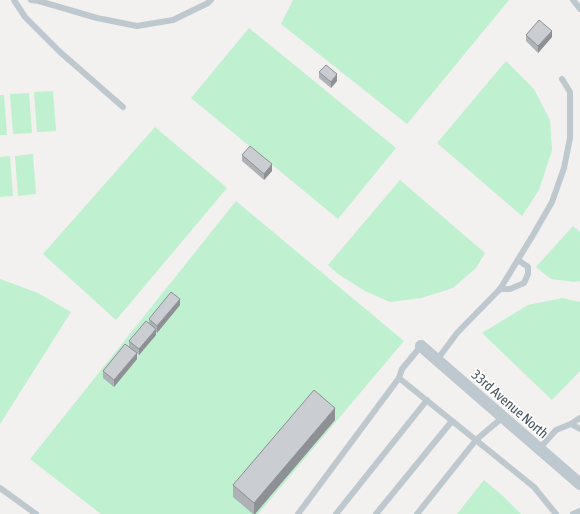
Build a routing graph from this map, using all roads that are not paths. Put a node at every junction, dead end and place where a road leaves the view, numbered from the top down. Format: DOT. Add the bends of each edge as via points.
graph roads {
  1 [pos="14,0"];
  2 [pos="30,0"];
  3 [pos="211,0"];
  4 [pos="573,0"];
  5 [pos="580,9"];
  6 [pos="562,79"];
  7 [pos="123,107"];
  8 [pos="518,260"];
  9 [pos="500,289"];
  10 [pos="421,346"];
  11 [pos="437,360"];
  12 [pos="399,378"];
  13 [pos="427,400"];
  14 [pos="503,417"];
  15 [pos="580,418"];
  16 [pos="452,421"];
  17 [pos="571,424"];
  18 [pos="580,429"];
  19 [pos="476,440"];
  20 [pos="539,448"];
  21 [pos="580,484"];
  22 [pos="0,488"];
  23 [pos="580,511"];
  24 [pos="36,514"];
  25 [pos="298,514"];
  26 [pos="336,514"];
  27 [pos="376,514"];
  28 [pos="418,514"];
  29 [pos="556,514"];
  30 [pos="573,514"];
  1 -- 7 [label="lane" via="25,17 60,52"];
  2 -- 3 [label="lane" via="137,26 173,20"];
  4 -- 5 [label="lane"];
  6 -- 8 [label="lane" via="570,92 570,138 564,168 552,202"];
  8 -- 9 [label="lane"];
  8 -- 9 [label="lane" via="528,268 524,283 510,290"];
  9 -- 11 [label="lane" via="457,333"];
  10 -- 11 [label="street, 33rd Avenue North"];
  10 -- 12 [label="lane" via="402,369"];
  11 -- 14 [label="street, 33rd Avenue North"];
  12 -- 13 [label="lane"];
  12 -- 25 [label="lane"];
  13 -- 16 [label="lane"];
  13 -- 26 [label="lane"];
  14 -- 19 [label="lane"];
  14 -- 20 [label="street, 33rd Avenue North"];
  15 -- 17 [label="lane"];
  16 -- 19 [label="lane"];
  16 -- 27 [label="lane"];
  17 -- 18 [label="lane"];
  17 -- 20 [label="lane" via="556,430"];
  19 -- 28 [label="lane"];
  19 -- 29 [label="lane" via="534,487"];
  20 -- 21 [label="street, 33rd Avenue North"];
  22 -- 24 [label="lane"];
  23 -- 30 [label="lane"];
}
